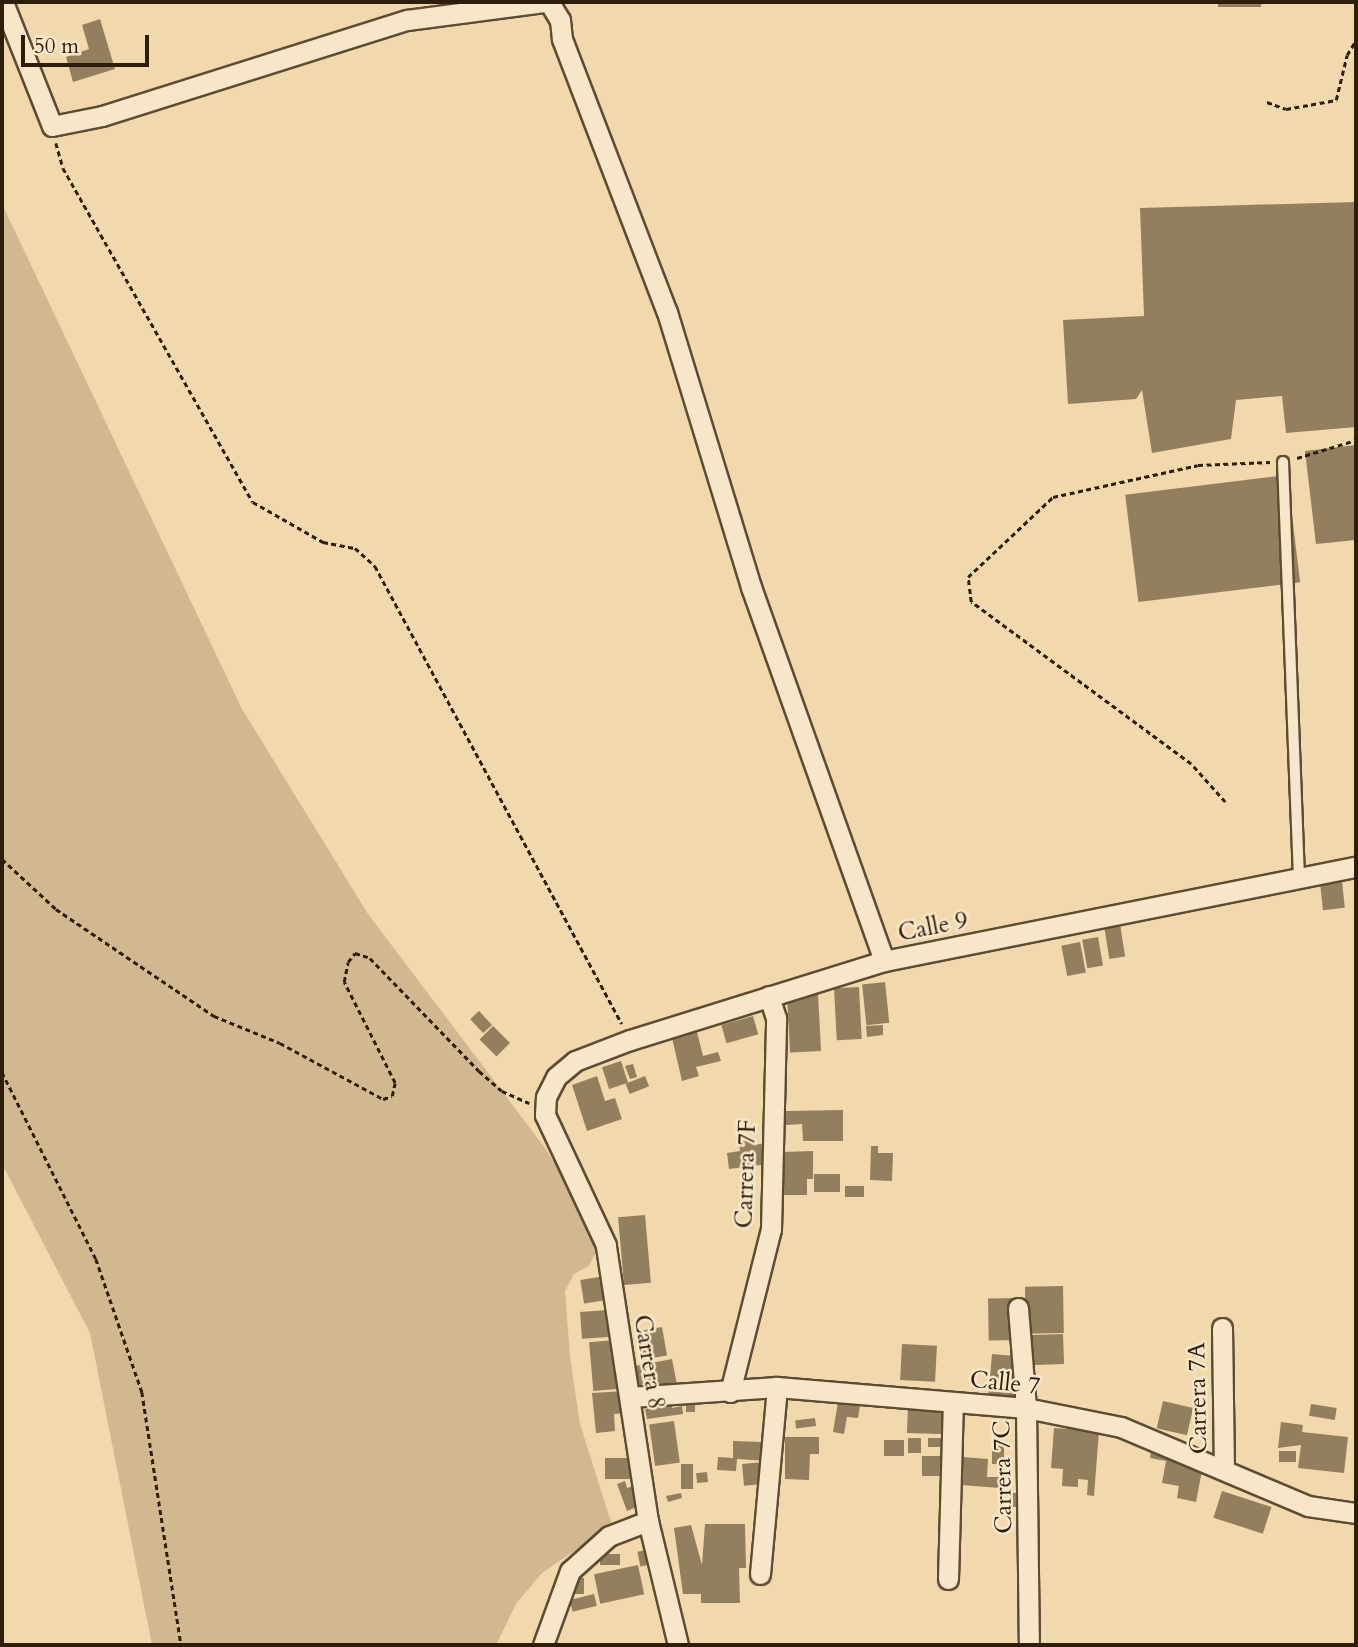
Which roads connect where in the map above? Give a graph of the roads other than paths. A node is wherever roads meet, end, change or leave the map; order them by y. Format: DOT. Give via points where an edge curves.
graph roads {
  1 [pos="3,2"];
  2 [pos="544,2"];
  3 [pos="549,2"];
  4 [pos="1283,462"];
  5 [pos="1356,867"];
  6 [pos="1299,882"];
  7 [pos="884,961"];
  8 [pos="769,996"];
  9 [pos="545,1106"];
  10 [pos="1018,1308"];
  11 [pos="1222,1328"];
  12 [pos="777,1387"];
  13 [pos="730,1392"];
  14 [pos="630,1397"];
  15 [pos="953,1402"];
  16 [pos="1026,1408"];
  17 [pos="1224,1467"];
  18 [pos="1356,1513"];
  19 [pos="648,1521"];
  20 [pos="760,1574"];
  21 [pos="948,1579"];
  22 [pos="543,1645"];
  23 [pos="678,1645"];
  24 [pos="1029,1645"];
  1 -- 2 [label="street" via="52,126 102,116 407,20"];
  3 -- 7 [label="street" via="560,20 562,39 667,312 751,587"];
  4 -- 6 [label="lane"];
  5 -- 6 [label="street, Calle 9"];
  6 -- 7 [label="street, Calle 9"];
  7 -- 8 [label="street, Calle 9"];
  8 -- 9 [label="street, Calle 9" via="575,1061 556,1077"];
  8 -- 13 [label="street, Carrera 7F" via="776,1018 771,1229"];
  9 -- 14 [label="street, Carrera 8" via="606,1245"];
  10 -- 16 [label="street, Carrera 7C"];
  11 -- 17 [label="street, Carrera 7A"];
  12 -- 13 [label="street, Calle 7"];
  12 -- 15 [label="street, Calle 7"];
  12 -- 20 [label="street"];
  13 -- 14 [label="street, Calle 7"];
  14 -- 19 [label="street, Carrera 8"];
  15 -- 16 [label="street, Calle 7"];
  15 -- 21 [label="street"];
  16 -- 17 [label="street, Calle 7" via="1121,1427"];
  16 -- 24 [label="street, Carrera 7C"];
  17 -- 18 [label="street, Calle 7" via="1308,1506"];
  19 -- 22 [label="street" via="610,1536 570,1571"];
  19 -- 23 [label="street, Carrera 8"];
}
